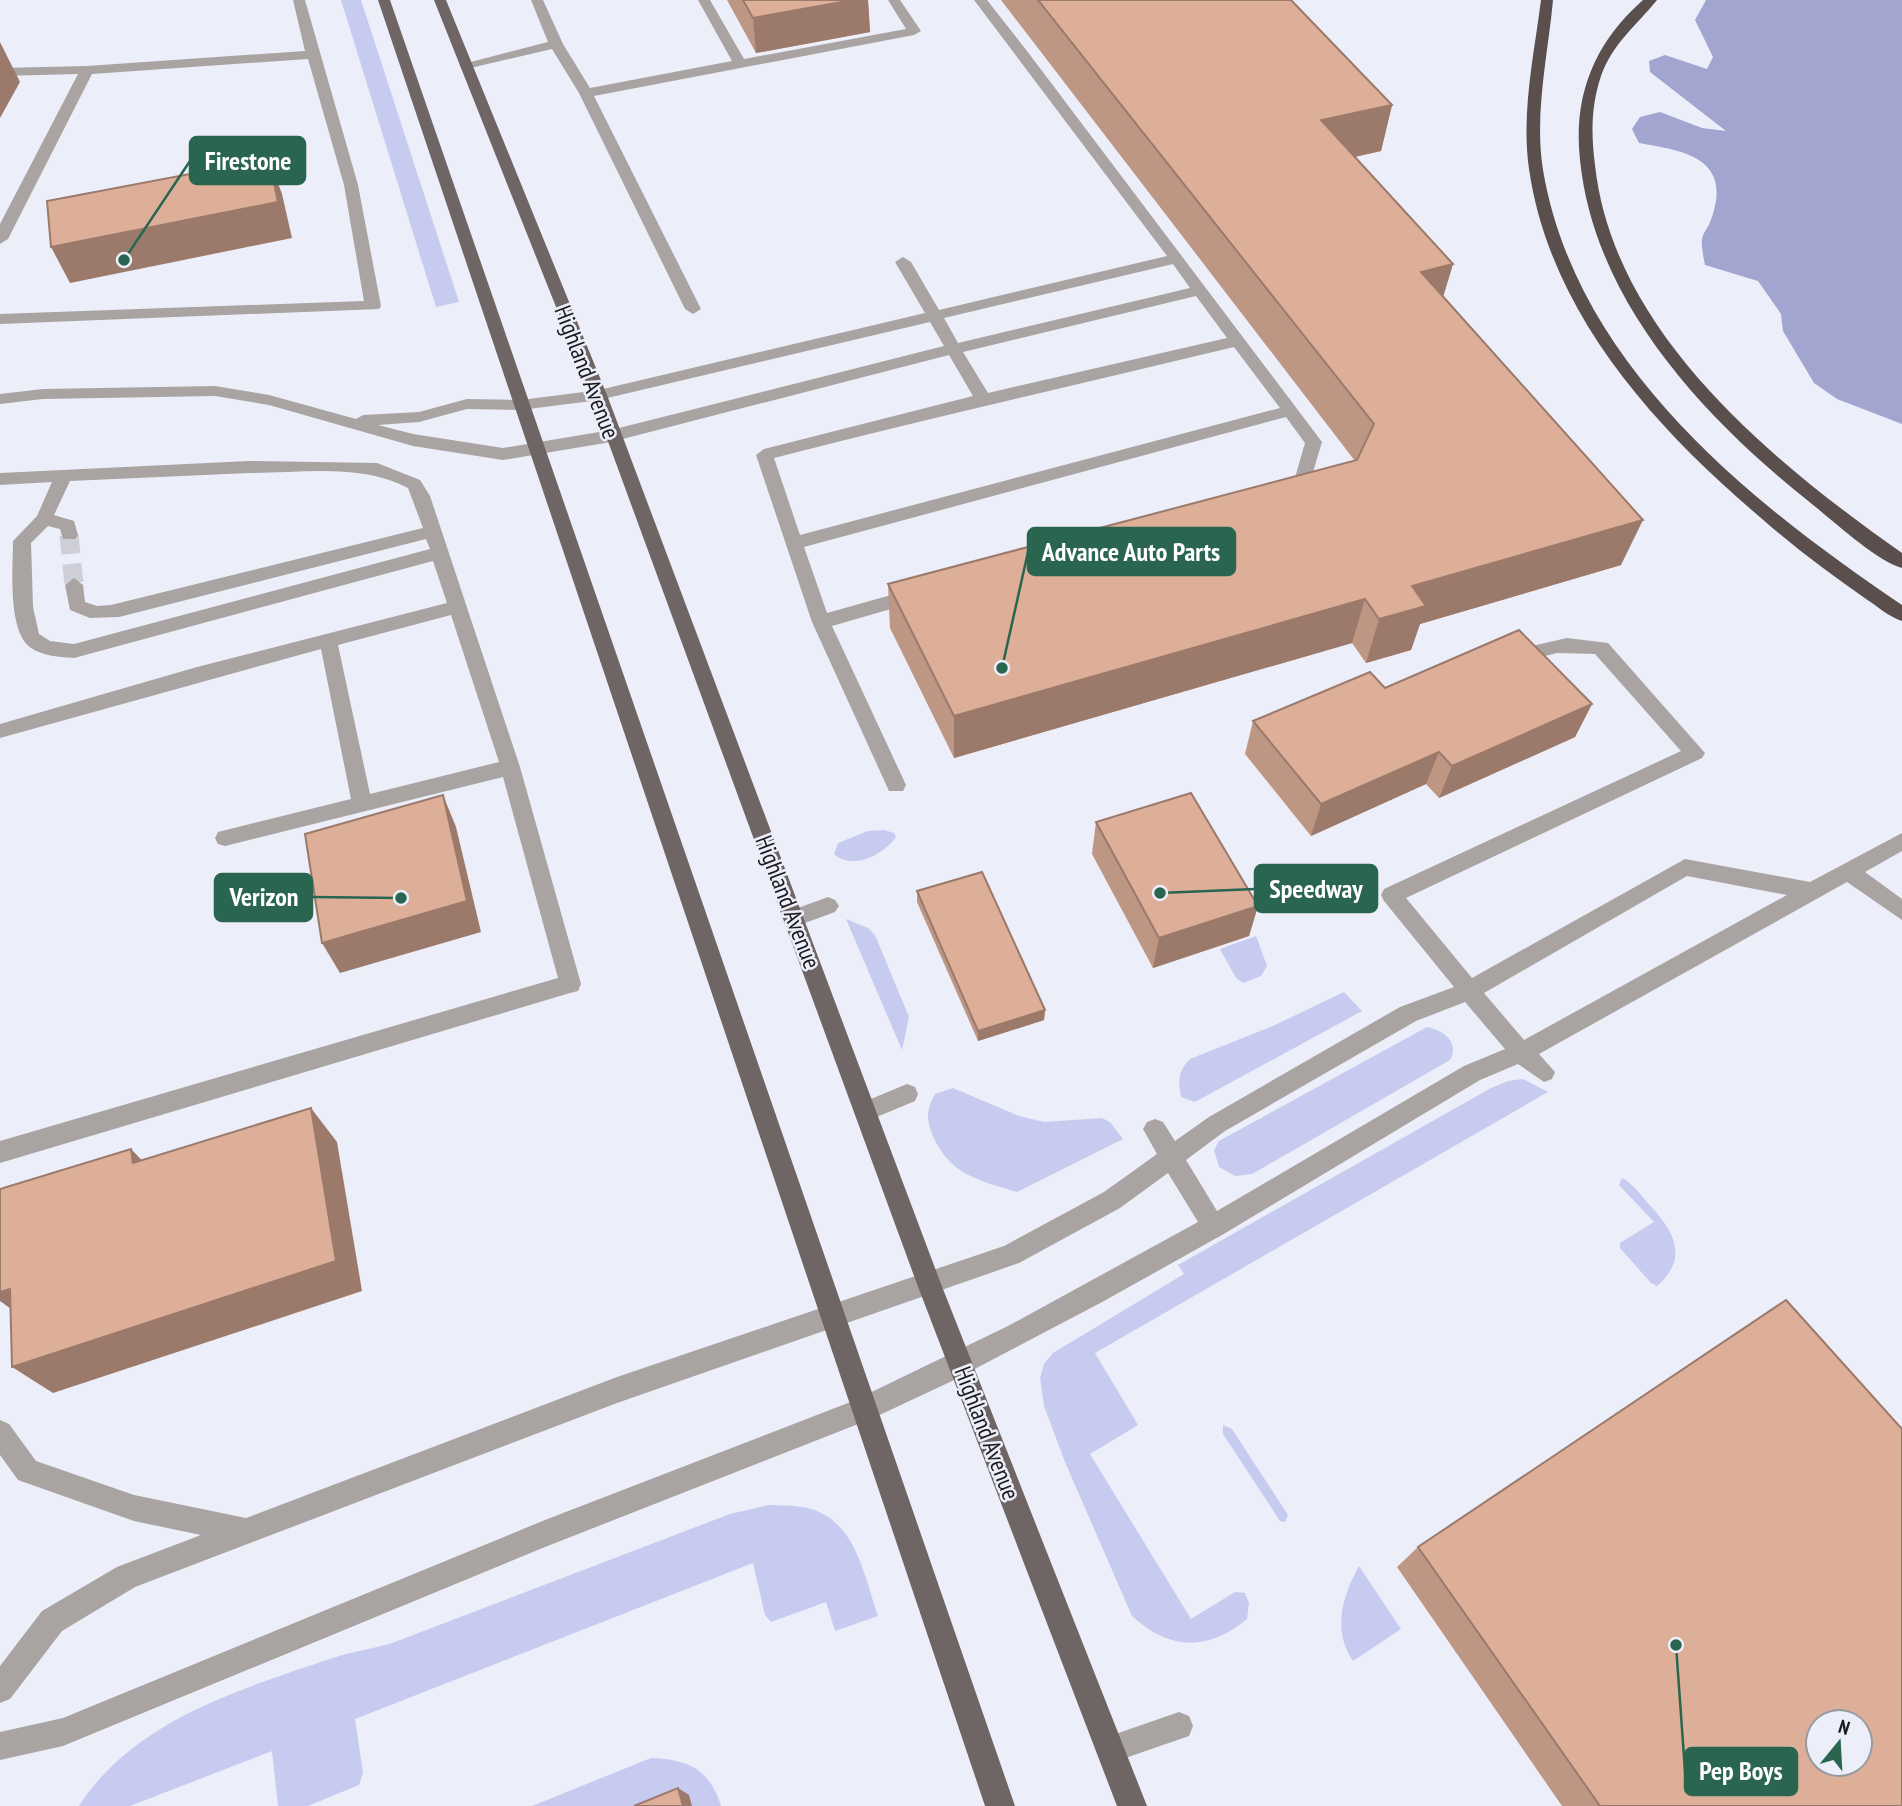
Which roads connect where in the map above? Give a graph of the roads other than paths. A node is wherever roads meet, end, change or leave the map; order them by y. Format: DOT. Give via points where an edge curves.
graph roads {
  1 [pos="299,0"];
  2 [pos="384,0"];
  3 [pos="440,0"];
  4 [pos="537,0"];
  5 [pos="704,0"];
  6 [pos="894,0"];
  7 [pos="980,0"];
  8 [pos="1548,0"];
  9 [pos="1651,0"];
  10 [pos="556,44"];
  11 [pos="313,55"];
  12 [pos="740,64"];
  13 [pos="466,65"];
  14 [pos="88,70"];
  15 [pos="0,72"];
  16 [pos="586,93"];
  17 [pos="0,239"];
  18 [pos="1175,259"];
  19 [pos="903,262"];
  20 [pos="1198,291"];
  21 [pos="693,309"];
  22 [pos="933,317"];
  23 [pos="0,319"];
  24 [pos="1237,341"];
  25 [pos="953,349"];
  26 [pos="599,395"];
  27 [pos="0,399"];
  28 [pos="983,399"];
  29 [pos="521,405"];
  30 [pos="1290,411"];
  31 [pos="347,421"];
  32 [pos="611,436"];
  33 [pos="537,449"];
  34 [pos="64,475"];
  35 [pos="0,479"];
  36 [pos="1276,492"];
  37 [pos="44,519"];
  38 [pos="433,531"];
  39 [pos="69,535"];
  40 [pos="794,543"];
  41 [pos="440,553"];
  42 [pos="1902,562"];
  43 [pos="74,585"];
  44 [pos="928,592"];
  45 [pos="458,607"];
  46 [pos="1902,614"];
  47 [pos="821,622"];
  48 [pos="328,640"];
  49 [pos="1498,662"];
  50 [pos="0,731"];
  51 [pos="510,767"];
  52 [pos="896,785"];
  53 [pos="362,805"];
  54 [pos="225,838"];
  55 [pos="1902,841"];
  56 [pos="1847,870"];
  57 [pos="1809,890"];
  58 [pos="828,906"];
  59 [pos="1902,911"];
  60 [pos="794,918"];
  61 [pos="1468,991"];
  62 [pos="1521,1053"];
  63 [pos="1544,1072"];
  64 [pos="907,1094"];
  65 [pos="867,1111"];
  66 [pos="1155,1129"];
  67 [pos="0,1152"];
  68 [pos="1173,1158"];
  69 [pos="1214,1227"];
  70 [pos="929,1284"];
  71 [pos="832,1316"];
  72 [pos="959,1364"];
  73 [pos="864,1409"];
  74 [pos="0,1433"];
  75 [pos="244,1531"];
  76 [pos="0,1689"];
  77 [pos="1179,1726"];
  78 [pos="0,1746"];
  79 [pos="1111,1749"];
  80 [pos="1000,1806"];
  81 [pos="1132,1806"];
  1 -- 11 [label="lane"];
  2 -- 29 [label="main road"];
  3 -- 13 [label="main road, Highland Avenue"];
  4 -- 10 [label="lane"];
  5 -- 12 [label="lane"];
  6 -- 12 [label="lane" via="914,31"];
  7 -- 18 [label="lane"];
  8 -- 46 [label="highway" via="1535,167 1546,219 1579,297 1640,387 1703,457 1782,527"];
  9 -- 42 [label="highway" via="1608,43 1592,80 1584,122 1590,194 1618,270 1665,347 1717,408 1828,509"];
  10 -- 13 [label="lane"];
  10 -- 16 [label="lane"];
  11 -- 14 [label="lane"];
  11 -- 23 [label="lane" via="351,185 373,306"];
  12 -- 16 [label="lane"];
  13 -- 26 [label="main road, Highland Avenue"];
  14 -- 15 [label="lane"];
  14 -- 17 [label="lane"];
  16 -- 21 [label="lane"];
  18 -- 20 [label="lane"];
  18 -- 22 [label="lane"];
  19 -- 22 [label="lane"];
  20 -- 24 [label="lane"];
  20 -- 25 [label="lane"];
  22 -- 25 [label="lane"];
  22 -- 26 [label="lane"];
  24 -- 28 [label="lane"];
  24 -- 30 [label="lane"];
  25 -- 28 [label="lane"];
  25 -- 32 [label="lane"];
  26 -- 29 [label="lane"];
  26 -- 32 [label="main road, Highland Avenue"];
  27 -- 31 [label="lane" via="215,391"];
  28 -- 40 [label="lane" via="764,456"];
  29 -- 31 [label="lane" via="467,404 419,417"];
  29 -- 33 [label="main road"];
  30 -- 36 [label="lane" via="1314,442 1302,485"];
  30 -- 40 [label="lane"];
  31 -- 33 [label="lane" via="413,440 503,454"];
  32 -- 33 [label="lane"];
  32 -- 60 [label="main road, Highland Avenue"];
  33 -- 71 [label="main road"];
  34 -- 35 [label="lane"];
  34 -- 37 [label="lane"];
  34 -- 38 [label="lane" via="249,467 377,469 414,484"];
  37 -- 39 [label="lane" via="68,525"];
  37 -- 41 [label="lane" via="22,541 25,623 32,639 50,649 74,651"];
  38 -- 41 [label="lane"];
  38 -- 43 [label="lane" via="96,614 76,605"];
  40 -- 47 [label="lane"];
  41 -- 45 [label="lane"];
  44 -- 47 [label="lane"];
  45 -- 48 [label="lane"];
  45 -- 51 [label="lane"];
  47 -- 52 [label="lane"];
  48 -- 50 [label="lane"];
  48 -- 53 [label="lane"];
  49 -- 61 [label="lane" via="1546,646 1578,643 1601,648 1695,753 1391,895"];
  51 -- 53 [label="lane"];
  51 -- 67 [label="lane" via="569,984"];
  53 -- 54 [label="lane"];
  55 -- 56 [label="lane"];
  56 -- 57 [label="lane"];
  56 -- 59 [label="lane"];
  57 -- 61 [label="lane" via="1685,867"];
  57 -- 62 [label="lane"];
  58 -- 60 [label="lane"];
  60 -- 65 [label="main road, Highland Avenue"];
  61 -- 62 [label="lane"];
  61 -- 68 [label="lane" via="1408,1014 1217,1124"];
  62 -- 63 [label="lane"];
  62 -- 69 [label="lane" via="1472,1073"];
  64 -- 65 [label="lane"];
  65 -- 70 [label="main road, Highland Avenue"];
  66 -- 68 [label="lane"];
  68 -- 69 [label="lane"];
  68 -- 70 [label="lane" via="1112,1200 1010,1255"];
  69 -- 72 [label="lane"];
  70 -- 71 [label="lane"];
  70 -- 72 [label="main road, Highland Avenue"];
  71 -- 73 [label="main road"];
  71 -- 75 [label="lane" via="617,1390"];
  72 -- 73 [label="lane"];
  72 -- 79 [label="main road, Highland Avenue"];
  73 -- 78 [label="lane" via="789,1442 617,1504 63,1731"];
  73 -- 80 [label="main road"];
  74 -- 75 [label="lane" via="27,1471 134,1508"];
  75 -- 76 [label="lane" via="127,1577 52,1621"];
  77 -- 79 [label="lane"];
  79 -- 81 [label="main road, Highland Avenue"];
}
